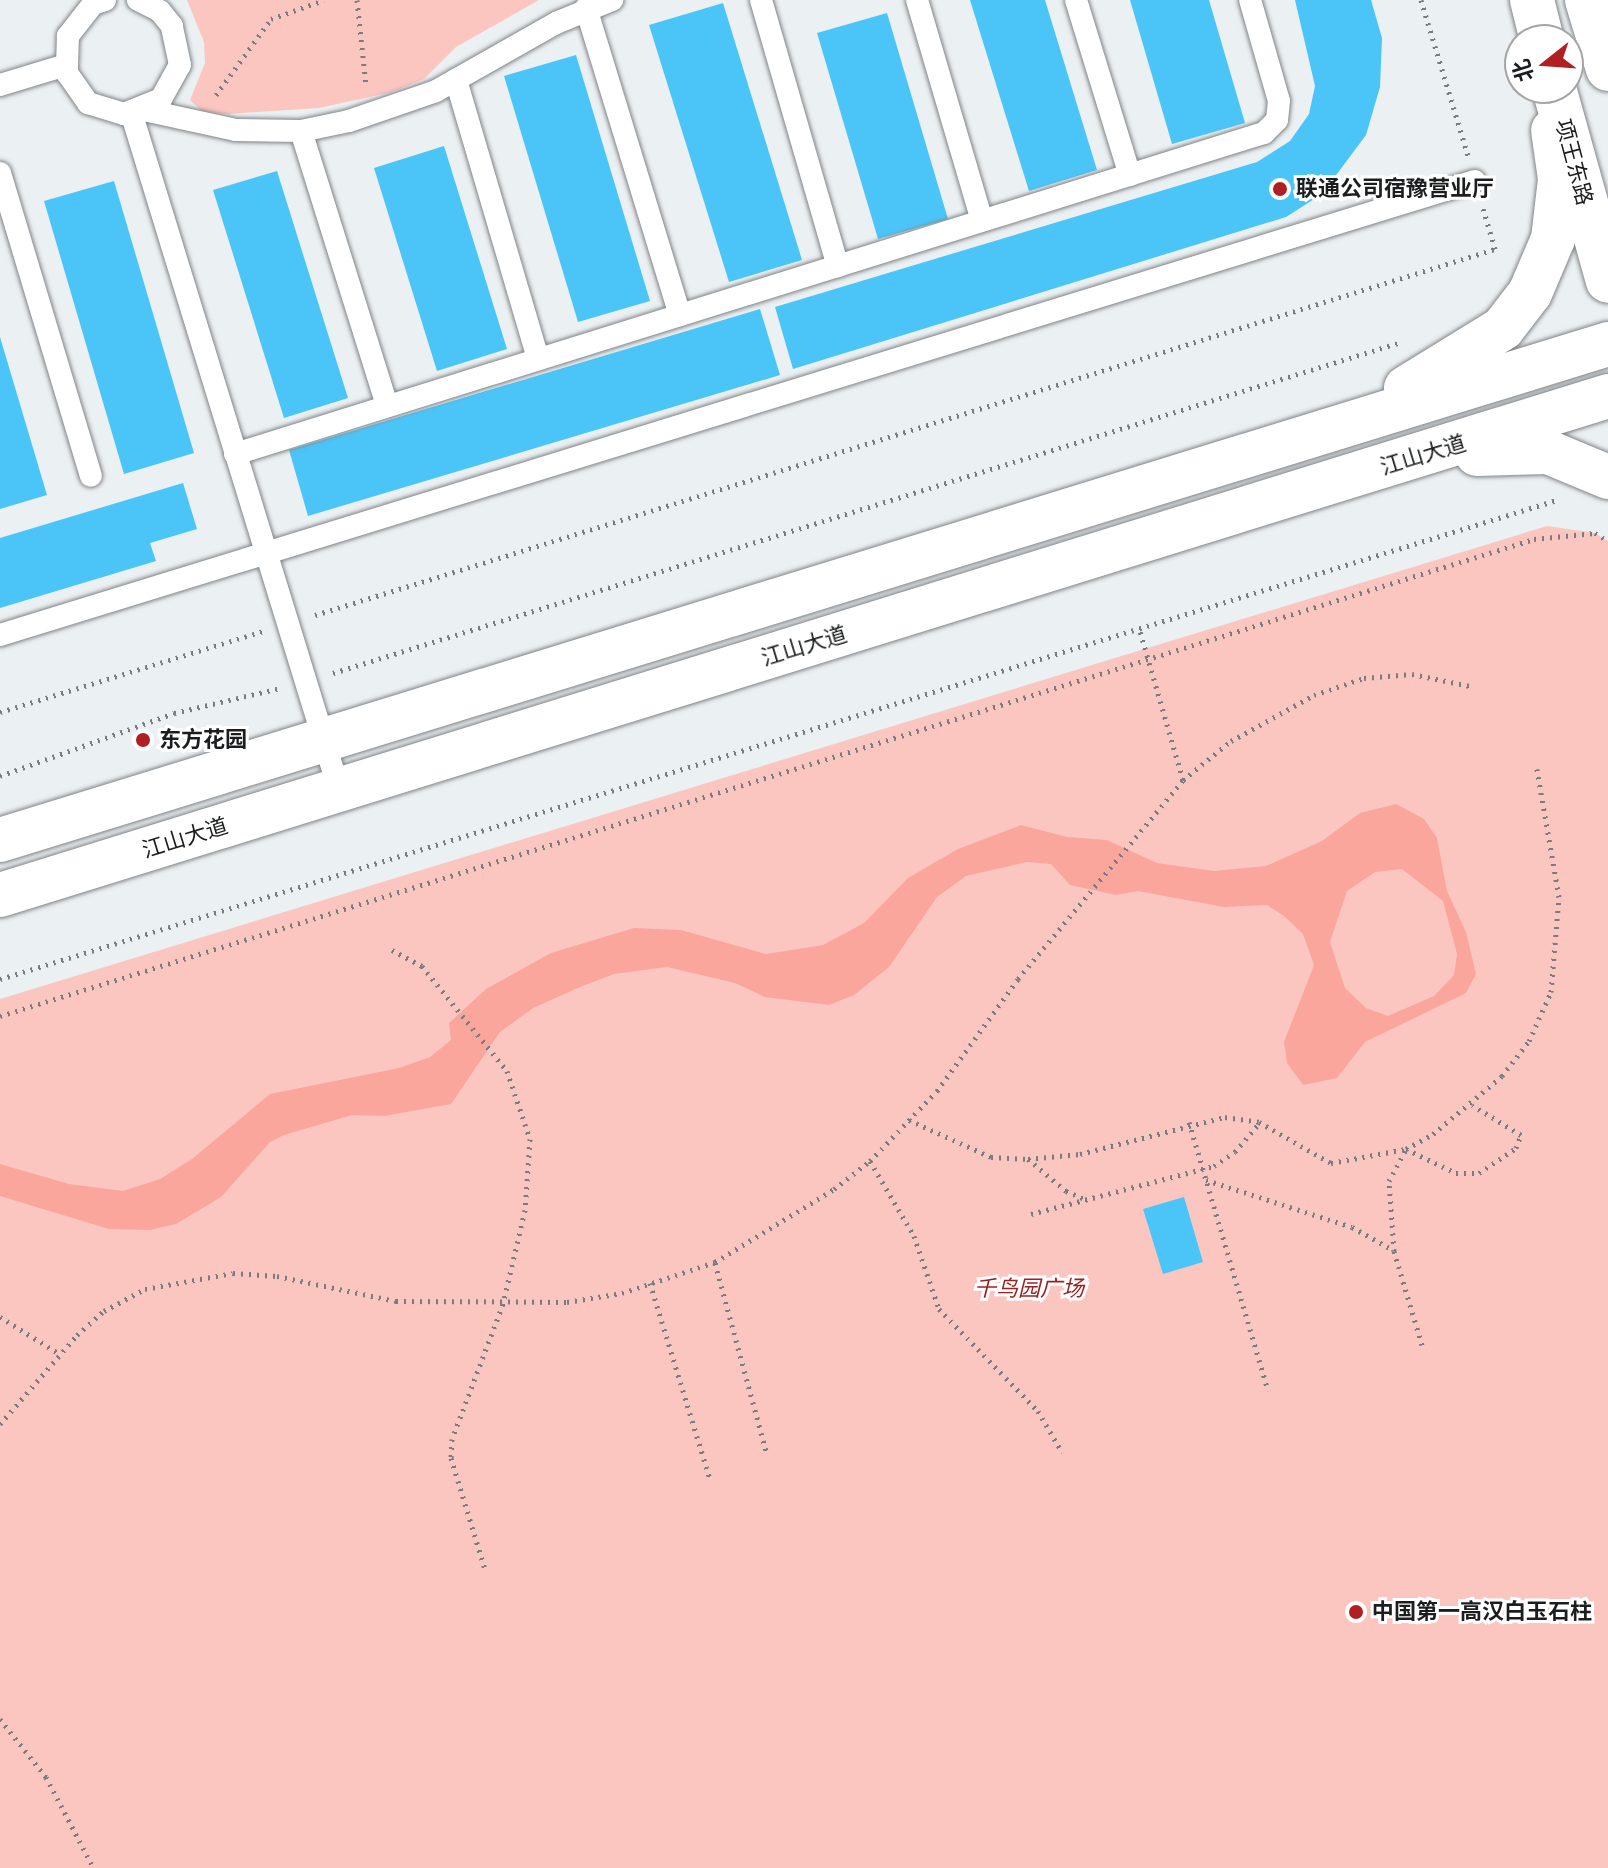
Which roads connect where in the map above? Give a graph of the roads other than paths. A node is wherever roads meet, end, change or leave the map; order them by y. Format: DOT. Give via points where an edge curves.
graph roads {
  1 [pos="138,0"];
  2 [pos="612,0"];
  3 [pos="761,0"];
  4 [pos="917,0"];
  5 [pos="1076,0"];
  6 [pos="1250,0"];
  7 [pos="1587,0"];
  8 [pos="96,1"];
  9 [pos="164,6"];
  10 [pos="586,8"];
  11 [pos="1608,49"];
  12 [pos="66,65"];
  13 [pos="1608,69"];
  14 [pos="456,80"];
  15 [pos="0,85"];
  16 [pos="1548,104"];
  17 [pos="1558,104"];
  18 [pos="138,111"];
  19 [pos="301,131"];
  20 [pos="0,173"];
  21 [pos="1130,175"];
  22 [pos="1475,181"];
  23 [pos="982,221"];
  24 [pos="838,266"];
  25 [pos="1608,281"];
  26 [pos="680,315"];
  27 [pos="1608,344"];
  28 [pos="538,359"];
  29 [pos="1608,396"];
  30 [pos="387,406"];
  31 [pos="1309,438"];
  32 [pos="235,454"];
  33 [pos="91,476"];
  34 [pos="1608,477"];
  35 [pos="1326,485"];
  36 [pos="266,553"];
  37 [pos="0,635"];
  38 [pos="324,741"];
  39 [pos="339,790"];
  40 [pos="0,840"];
  41 [pos="0,895"];
  1 -- 9 [label="lane"];
  2 -- 10 [label="lane"];
  3 -- 24 [label="lane"];
  4 -- 23 [label="lane"];
  5 -- 21 [label="lane"];
  6 -- 21 [label="lane" via="1279,101 1277,120 1264,133"];
  7 -- 11 [label="main road"];
  7 -- 13 [label="main road"];
  8 -- 12 [label="lane" via="68,36"];
  9 -- 18 [label="lane" via="180,65 173,84"];
  10 -- 14 [label="lane"];
  10 -- 26 [label="lane"];
  12 -- 15 [label="lane"];
  12 -- 18 [label="lane" via="75,90 88,103 105,111"];
  14 -- 19 [label="lane" via="372,115"];
  14 -- 28 [label="lane"];
  16 -- 31 [label="main road" via="1560,179 1553,239 1530,293 1503,328 1438,372"];
  17 -- 25 [label="main road, 项王东路"];
  18 -- 19 [label="lane" via="236,130"];
  18 -- 32 [label="lane"];
  19 -- 30 [label="lane"];
  20 -- 33 [label="lane"];
  21 -- 23 [label="lane"];
  22 -- 36 [label="lane"];
  23 -- 24 [label="lane"];
  24 -- 26 [label="lane"];
  26 -- 28 [label="lane"];
  27 -- 31 [label="main road"];
  28 -- 30 [label="lane"];
  29 -- 35 [label="main road, 江山大道"];
  30 -- 32 [label="lane"];
  31 -- 38 [label="main road"];
  32 -- 36 [label="lane"];
  34 -- 35 [label="main road" via="1548,452 1505,451"];
  35 -- 39 [label="main road, 江山大道"];
  36 -- 37 [label="lane"];
  36 -- 38 [label="lane"];
  38 -- 39 [label="lane"];
  38 -- 40 [label="main road"];
  39 -- 41 [label="main road, 江山大道"];
}
